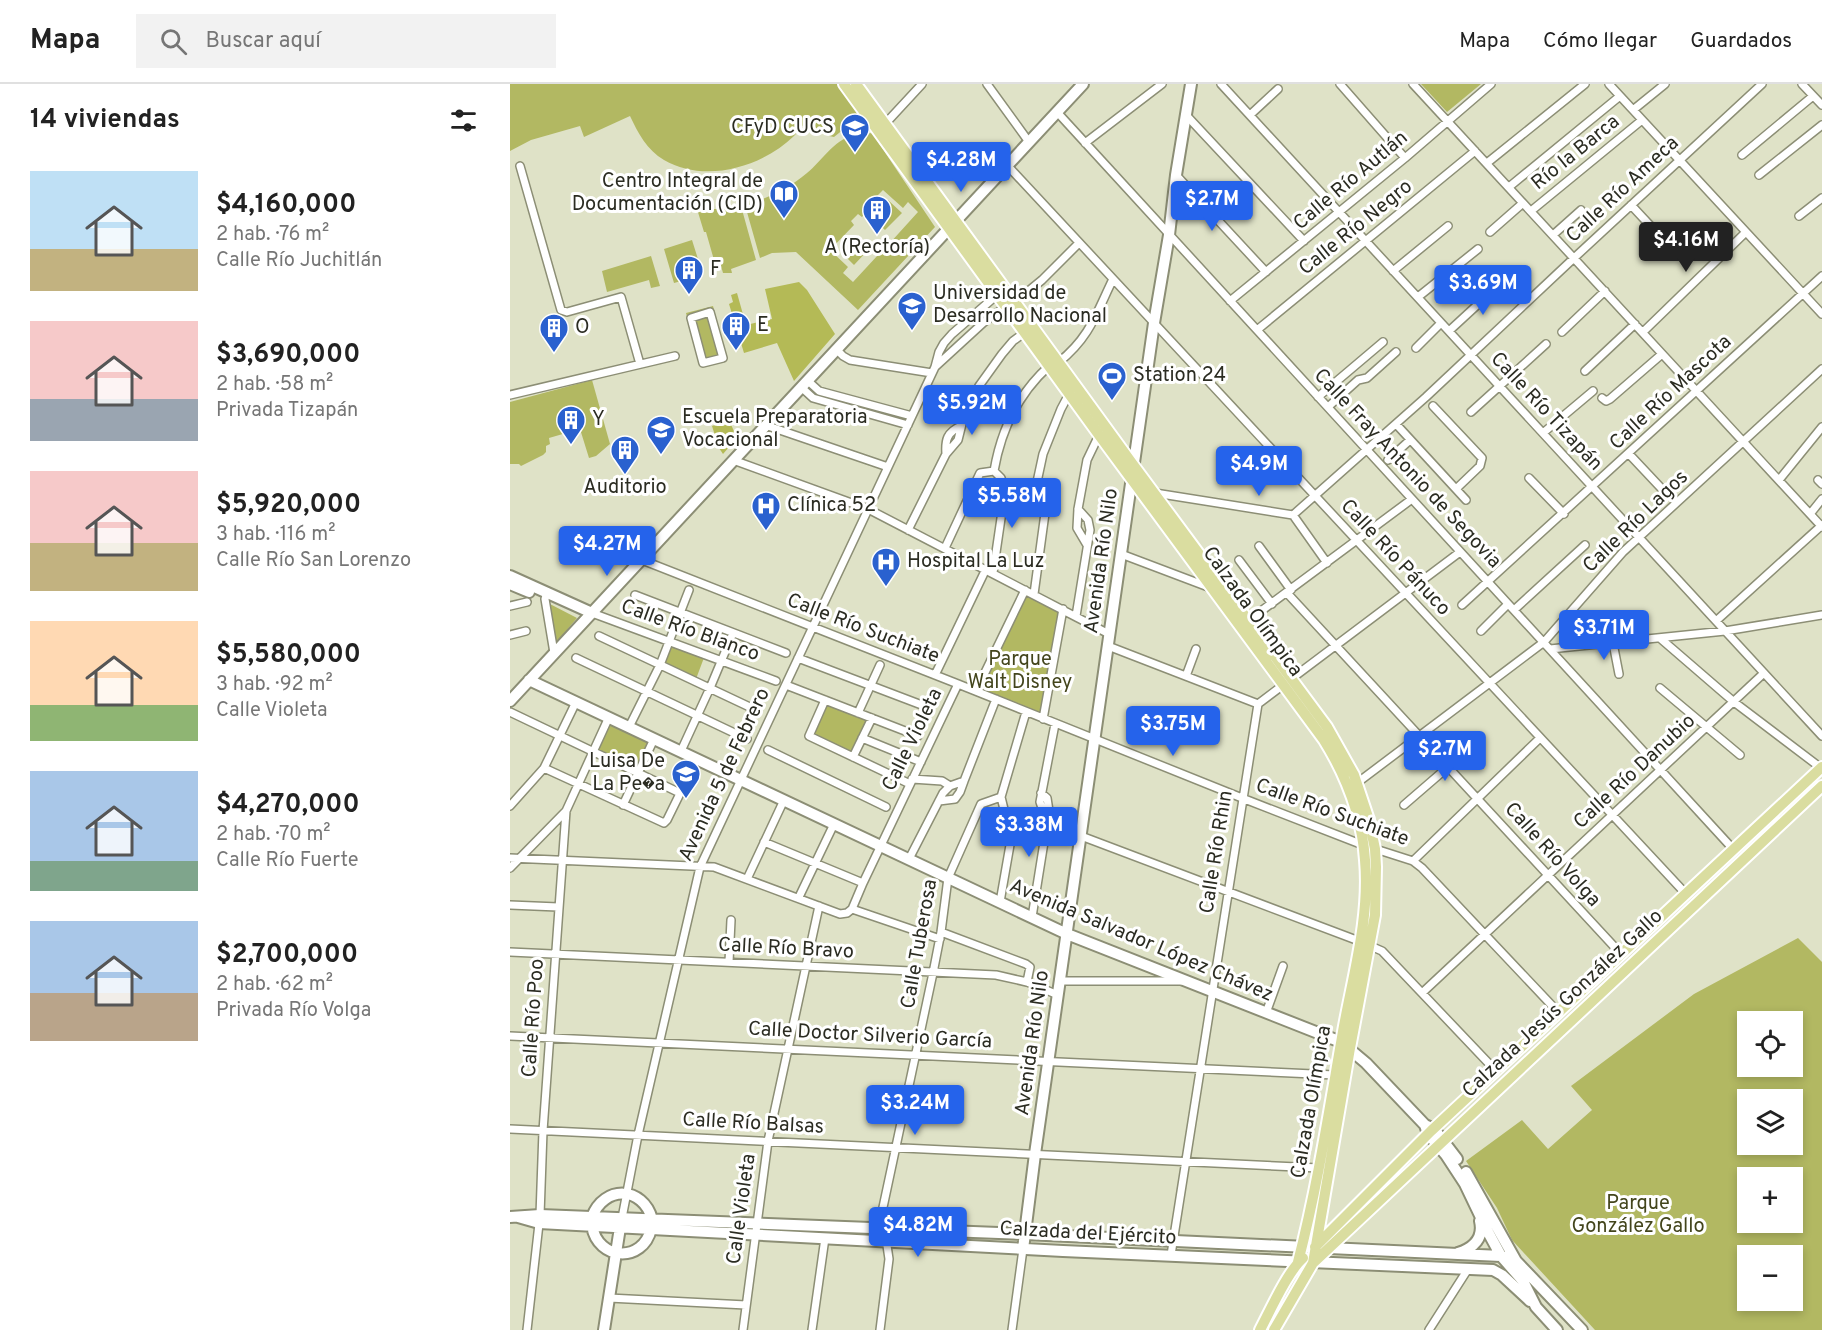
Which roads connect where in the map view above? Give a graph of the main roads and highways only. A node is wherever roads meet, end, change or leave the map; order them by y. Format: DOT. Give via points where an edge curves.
graph roads {
  1 [pos="844,84"];
  2 [pos="856,84"];
  3 [pos="1083,84"];
  4 [pos="1191,84"];
  5 [pos="952,224"];
  6 [pos="1010,304"];
  7 [pos="1054,364"];
  8 [pos="1134,466"];
  9 [pos="1132,480"];
  10 [pos="516,585"];
  11 [pos="590,615"];
  12 [pos="530,680"];
  13 [pos="1288,682"];
  14 [pos="510,701"];
  15 [pos="1821,767"];
  16 [pos="1822,786"];
  17 [pos="1771,834"];
  18 [pos="1734,848"];
  19 [pos="1067,934"];
  20 [pos="1365,943"];
  21 [pos="1346,1045"];
  22 [pos="1429,1129"];
  23 [pos="1441,1143"];
  24 [pos="1477,1209"];
  25 [pos="514,1217"];
  26 [pos="592,1221"];
  27 [pos="621,1222"];
  28 [pos="651,1224"];
  29 [pos="1025,1234"];
  30 [pos="1302,1247"];
  31 [pos="1315,1248"];
  32 [pos="1023,1249"];
  33 [pos="1328,1249"];
  34 [pos="616,1253"];
  35 [pos="1439,1254"];
  36 [pos="1501,1256"];
  37 [pos="1516,1261"];
  38 [pos="1283,1262"];
  39 [pos="1298,1262"];
  40 [pos="1313,1263"];
  41 [pos="1292,1273"];
  42 [pos="1295,1294"];
  43 [pos="1536,1306"];
  44 [pos="604,1330"];
  45 [pos="1260,1330"];
  46 [pos="1274,1330"];
  47 [pos="1557,1330"];
  48 [pos="1582,1330"];
  1 -- 5 [label="main road, Calzada Olímpica"];
  2 -- 5 [label="main road, Calzada Olímpica"];
  3 -- 5 [label="main road"];
  4 -- 8 [label="main road, Avenida Río Nilo"];
  5 -- 6 [label="main road, Calzada Olímpica"];
  5 -- 11 [label="main road"];
  6 -- 7 [label="main road, Calzada Olímpica"];
  6 -- 7 [label="main road, Calzada Olímpica" via="1024,333"];
  7 -- 8 [label="main road, Calzada Olímpica"];
  7 -- 9 [label="main road, Calzada Olímpica" via="1070,394"];
  8 -- 9 [label="main road, Avenida Río Nilo"];
  8 -- 13 [label="main road, Calzada Olímpica" via="1249,620"];
  9 -- 13 [label="main road, Calzada Olímpica" via="1212,589"];
  9 -- 19 [label="main road, Avenida Río Nilo"];
  10 -- 11 [label="main road"];
  11 -- 12 [label="main road"];
  12 -- 14 [label="main road"];
  12 -- 19 [label="main road, Avenida Salvador López Chávez"];
  13 -- 20 [label="main road, Calzada Olímpica" via="1339,765 1355,807 1366,873"];
  13 -- 20 [label="main road, Calzada Olímpica" via="1327,727 1343,753 1369,820 1375,849 1376,893 1375,915"];
  15 -- 18 [label="main road, Calzada Jesús González Gallo"];
  16 -- 17 [label="main road, Calzada Jesús González Gallo"];
  17 -- 18 [label="main road"];
  17 -- 23 [label="main road, Calzada Jesús González Gallo"];
  18 -- 22 [label="main road, Calzada Jesús González Gallo"];
  19 -- 21 [label="main road, Avenida Salvador López Chávez"];
  19 -- 29 [label="main road, Avenida Río Nilo"];
  20 -- 21 [label="main road, Calzada Olímpica"];
  21 -- 22 [label="main road, Avenida Salvador López Chávez"];
  21 -- 30 [label="main road, Calzada Olímpica" via="1335,1075"];
  21 -- 31 [label="main road, Calzada Olímpica"];
  22 -- 23 [label="main road, Avenida Salvador López Chávez"];
  22 -- 31 [label="main road, Calzada Jesús González Gallo"];
  23 -- 24 [label="main road, Avenida Salvador López Chávez"];
  23 -- 33 [label="main road, Calzada Jesús González Gallo"];
  23 -- 37 [label="main road, Avenida Salvador López Chávez" via="1470,1178"];
  24 -- 35 [label="main road" via="1482,1230 1473,1246"];
  24 -- 36 [label="main road, Avenida Salvador López Chávez"];
  25 -- 26 [label="main road, Calzada del Ejército"];
  26 -- 27 [label="main road, Calzada del Ejército"];
  26 -- 28 [label="main road" via="602,1201 627,1194 644,1204"];
  26 -- 34 [label="main road" via="600,1244"];
  27 -- 28 [label="main road, Calzada del Ejército"];
  27 -- 34 [label="main road, Avenida 5 de Febrero"];
  28 -- 29 [label="main road, Calzada del Ejército" via="757,1223"];
  28 -- 32 [label="main road, Calzada del Ejército" via="756,1235"];
  28 -- 34 [label="main road" via="640,1248"];
  29 -- 30 [label="main road, Calzada del Ejército"];
  29 -- 32 [label="main road, Avenida Río Nilo"];
  30 -- 31 [label="main road, Calzada del Ejército"];
  30 -- 39 [label="main road, Calzada Olímpica"];
  31 -- 33 [label="main road, Calzada del Ejército"];
  31 -- 39 [label="main road, Calzada Jesús González Gallo"];
  31 -- 40 [label="main road, Calzada Olímpica"];
  32 -- 38 [label="main road, Calzada del Ejército"];
  33 -- 35 [label="main road, Calzada del Ejército"];
  33 -- 40 [label="main road, Calzada Jesús González Gallo"];
  34 -- 44 [label="main road, Avenida 5 de Febrero"];
  35 -- 36 [label="main road, Calzada del Ejército"];
  36 -- 37 [label="main road, Calzada del Ejército"];
  36 -- 43 [label="main road, Avenida Salvador López Chávez"];
  37 -- 48 [label="main road, Avenida Salvador López Chávez"];
  38 -- 39 [label="main road, Calzada del Ejército"];
  38 -- 41 [label="main road"];
  39 -- 40 [label="main road, Calzada del Ejército"];
  39 -- 41 [label="main road"];
  40 -- 42 [label="main road"];
  40 -- 43 [label="main road, Calzada del Ejército" via="1497,1272"];
  41 -- 42 [label="main road"];
  41 -- 45 [label="main road"];
  42 -- 46 [label="main road"];
  43 -- 47 [label="main road, Avenida Salvador López Chávez"];
}
